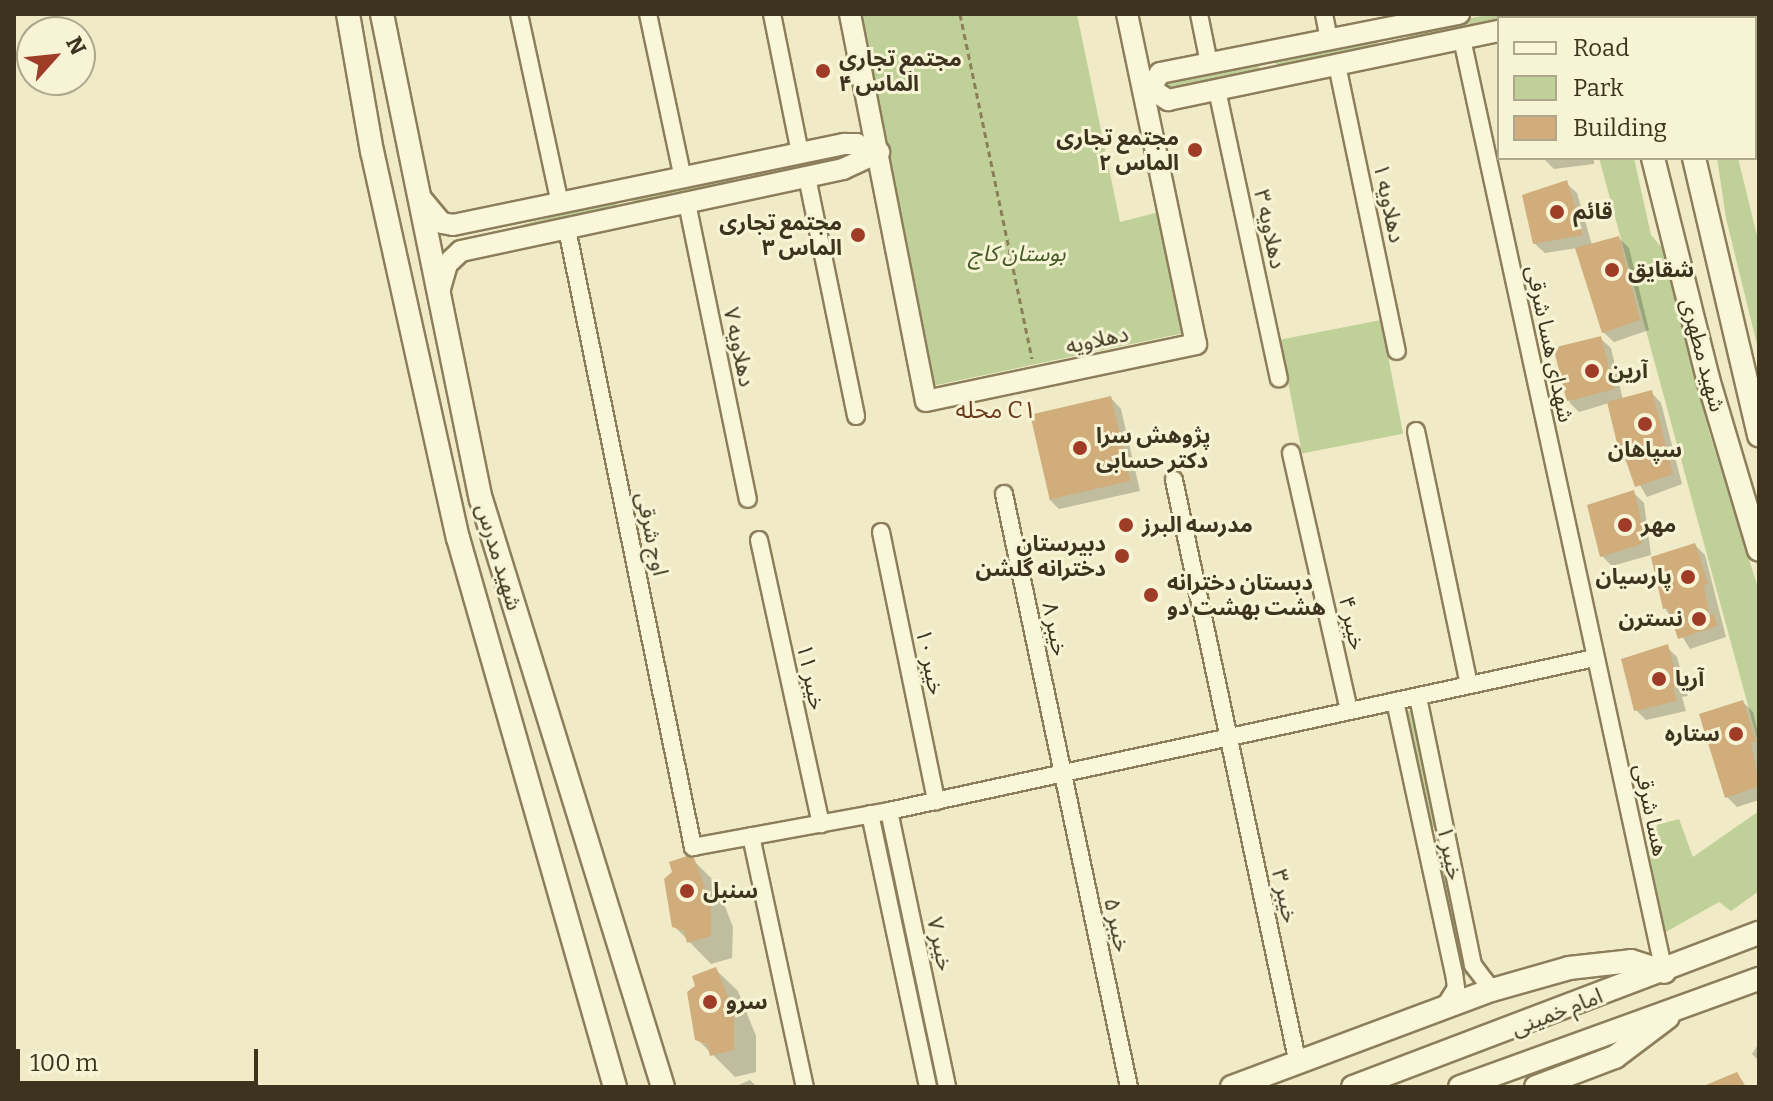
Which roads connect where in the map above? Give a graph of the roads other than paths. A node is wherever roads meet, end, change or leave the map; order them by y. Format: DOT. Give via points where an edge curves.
graph roads {
  1 [pos="348,14"];
  2 [pos="382,14"];
  3 [pos="519,14"];
  4 [pos="648,14"];
  5 [pos="772,14"];
  6 [pos="850,14"];
  7 [pos="1127,14"];
  8 [pos="1199,14"];
  9 [pos="1324,14"];
  10 [pos="1457,14"];
  11 [pos="1391,29"];
  12 [pos="1497,31"];
  13 [pos="1462,39"];
  14 [pos="1329,40"];
  15 [pos="1268,52"];
  16 [pos="1395,53"];
  17 [pos="1209,63"];
  18 [pos="1337,65"];
  19 [pos="1272,78"];
  20 [pos="1146,89"];
  21 [pos="1217,90"];
  22 [pos="800,153"];
  23 [pos="872,153"];
  24 [pos="1653,160"];
  25 [pos="1694,160"];
  26 [pos="1705,160"];
  27 [pos="746,165"];
  28 [pos="807,177"];
  29 [pos="683,178"];
  30 [pos="624,190"];
  31 [pos="749,190"];
  32 [pos="419,196"];
  33 [pos="560,203"];
  34 [pos="687,203"];
  35 [pos="515,213"];
  36 [pos="1705,213"];
  37 [pos="627,216"];
  38 [pos="567,229"];
  39 [pos="515,237"];
  40 [pos="439,292"];
  41 [pos="1397,351"];
  42 [pos="1279,378"];
  43 [pos="856,416"];
  44 [pos="1416,431"];
  45 [pos="1759,436"];
  46 [pos="1291,453"];
  47 [pos="1174,480"];
  48 [pos="1004,494"];
  49 [pos="748,499"];
  50 [pos="881,532"];
  51 [pos="759,540"];
  52 [pos="1759,550"];
  53 [pos="1594,658"];
  54 [pos="1469,684"];
  55 [pos="1418,697"];
  56 [pos="1395,701"];
  57 [pos="1349,710"];
  58 [pos="1230,738"];
  59 [pos="1063,773"];
  60 [pos="936,801"];
  61 [pos="889,811"];
  62 [pos="870,814"];
  63 [pos="821,824"];
  64 [pos="751,836"];
  65 [pos="1446,836"];
  66 [pos="1425,841"];
  67 [pos="1759,933"];
  68 [pos="1664,972"];
  69 [pos="1759,979"];
  70 [pos="1455,982"];
  71 [pos="1486,984"];
  72 [pos="929,1002"];
  73 [pos="1689,1002"];
  74 [pos="911,1006"];
  75 [pos="1442,1010"];
  76 [pos="1298,1064"];
  77 [pos="615,1087"];
  78 [pos="663,1087"];
  79 [pos="805,1087"];
  80 [pos="928,1087"];
  81 [pos="947,1087"];
  82 [pos="1129,1087"];
  83 [pos="1232,1087"];
  84 [pos="1353,1087"];
  85 [pos="1460,1087"];
  86 [pos="1536,1087"];
  1 -- 77 [label="main road, شهید مدرس" via="372,151 458,538"];
  2 -- 32 [label="main road, شهید مدرس"];
  3 -- 33 [label="street"];
  4 -- 29 [label="street"];
  5 -- 22 [label="street"];
  6 -- 23 [label="street, دهلاویه"];
  7 -- 20 [label="street, دهلاویه"];
  8 -- 17 [label="street"];
  9 -- 14 [label="street"];
  10 -- 11 [label="street"];
  11 -- 14 [label="street"];
  11 -- 16 [label="street"];
  12 -- 13 [label="street"];
  13 -- 16 [label="street"];
  13 -- 53 [label="street, شهدای هسا شرقی"];
  14 -- 15 [label="street"];
  15 -- 17 [label="street"];
  15 -- 19 [label="street"];
  16 -- 18 [label="street"];
  17 -- 20 [label="street" via="1160,73"];
  18 -- 19 [label="street"];
  18 -- 41 [label="street, دهلاویه ۱"];
  19 -- 21 [label="street"];
  20 -- 21 [label="street" via="1168,100"];
  20 -- 23 [label="street, دهلاویه" via="1196,344 926,401"];
  21 -- 42 [label="street, دهلاویه ۳"];
  22 -- 23 [label="street" via="857,144"];
  22 -- 27 [label="street"];
  23 -- 28 [label="street" via="860,164"];
  24 -- 52 [label="main road, شهید مطهری" via="1708,379"];
  25 -- 36 [label="main road, شهید مطهری"];
  26 -- 36 [label="street"];
  27 -- 29 [label="street"];
  27 -- 31 [label="street"];
  28 -- 31 [label="street"];
  28 -- 43 [label="street"];
  29 -- 30 [label="street"];
  30 -- 33 [label="street"];
  30 -- 37 [label="street"];
  31 -- 34 [label="street"];
  32 -- 35 [label="street" via="442,223 453,225"];
  32 -- 40 [label="main road, شهید مدرس"];
  33 -- 35 [label="street"];
  34 -- 37 [label="street"];
  34 -- 49 [label="street, دهلاویه ۷"];
  35 -- 39 [label="street"];
  36 -- 45 [label="main road, شهید مطهری"];
  37 -- 38 [label="street"];
  38 -- 39 [label="street"];
  38 -- 64 [label="street, اوج شرقی" via="693,847"];
  39 -- 40 [label="street" via="453,255"];
  40 -- 78 [label="main road, شهید مدرس" via="481,499"];
  44 -- 54 [label="street"];
  46 -- 57 [label="street, خیبر ۴"];
  47 -- 58 [label="street, خیبر ۳"];
  48 -- 59 [label="street, خیبر ۸"];
  50 -- 60 [label="street, خیبر ۱۰"];
  51 -- 63 [label="street, خیبر ۱۱"];
  53 -- 54 [label="street"];
  53 -- 68 [label="street, هسا شرقی"];
  54 -- 55 [label="street"];
  55 -- 56 [label="street"];
  55 -- 65 [label="street, خیبر ۱"];
  56 -- 57 [label="street"];
  56 -- 66 [label="street, خیبر ۱"];
  57 -- 58 [label="street"];
  58 -- 59 [label="street"];
  58 -- 76 [label="street, خیبر ۳"];
  59 -- 60 [label="street"];
  59 -- 82 [label="street, خیبر ۵"];
  60 -- 61 [label="street"];
  61 -- 62 [label="street"];
  61 -- 72 [label="street, خیبر ۷"];
  62 -- 63 [label="street"];
  62 -- 74 [label="street, خیبر ۷"];
  63 -- 64 [label="street"];
  64 -- 79 [label="street"];
  65 -- 66 [label="street"];
  65 -- 71 [label="street, خیبر ۱"];
  66 -- 70 [label="street, خیبر ۱"];
  67 -- 68 [label="main road, امام خمینی"];
  68 -- 71 [label="main road" via="1631,961"];
  68 -- 84 [label="main road, امام خمینی"];
  69 -- 73 [label="main road, امام خمینی"];
  70 -- 71 [label="street"];
  70 -- 75 [label="street"];
  71 -- 75 [label="main road"];
  72 -- 74 [label="street"];
  72 -- 81 [label="street, خیبر ۷"];
  73 -- 85 [label="main road, امام خمینی"];
  73 -- 86 [label="main road" via="1615,1057"];
  74 -- 80 [label="street, خیبر ۷"];
  75 -- 76 [label="main road"];
  76 -- 83 [label="main road"];
}
